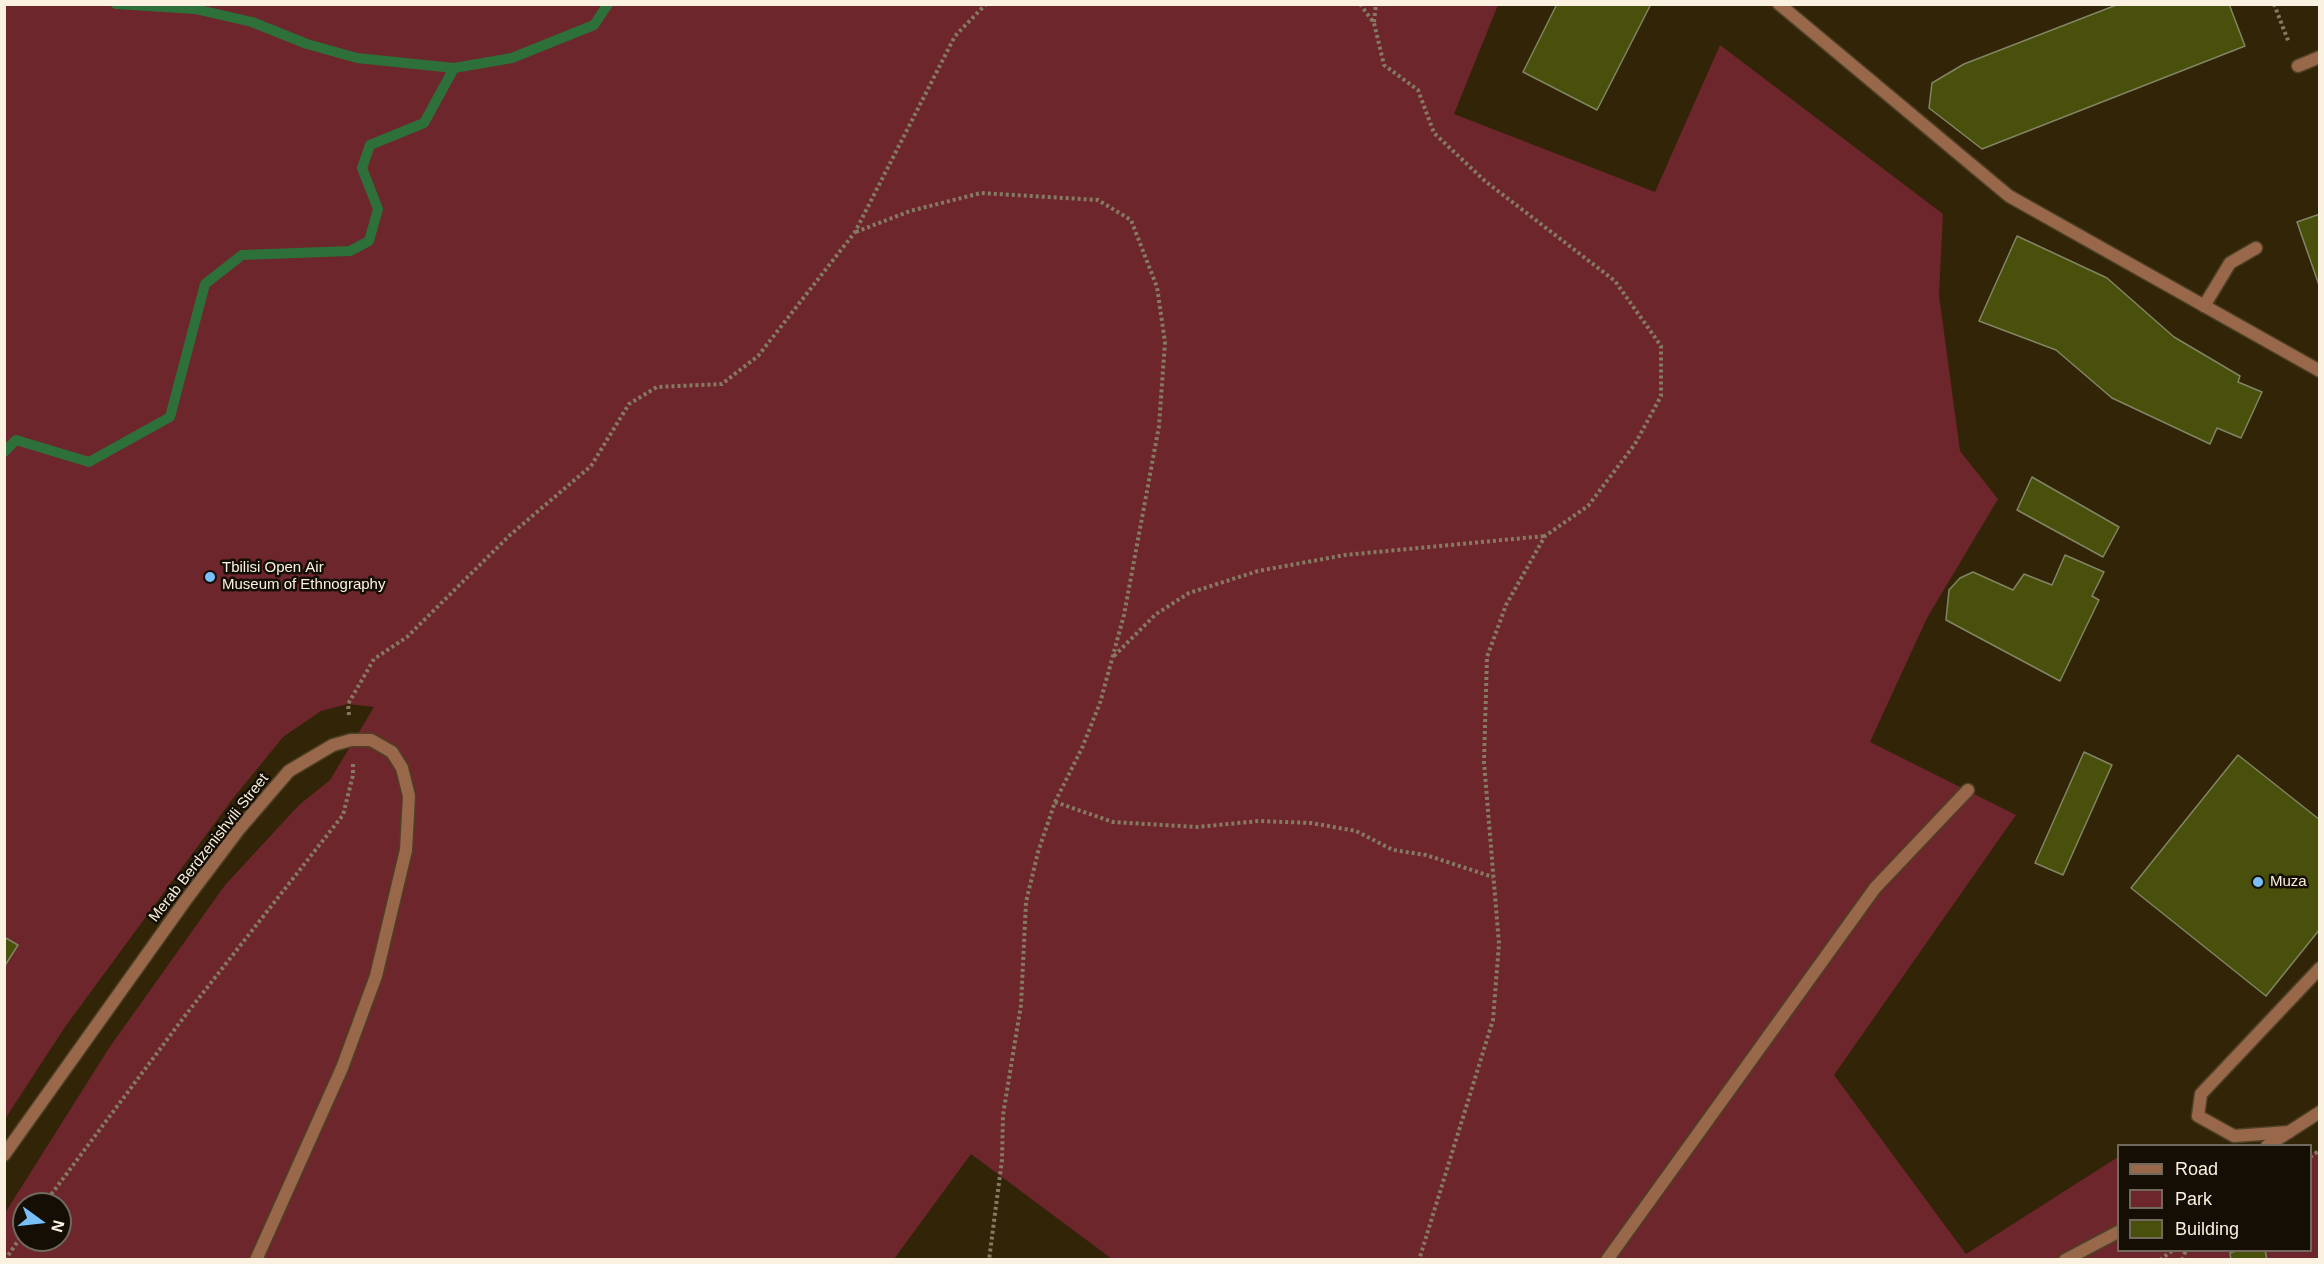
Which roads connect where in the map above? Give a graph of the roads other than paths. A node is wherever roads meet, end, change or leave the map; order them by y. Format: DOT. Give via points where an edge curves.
graph roads {
  1 [pos="1779,4"];
  2 [pos="2319,57"];
  3 [pos="2298,66"];
  4 [pos="2256,248"];
  5 [pos="2204,306"];
  6 [pos="2319,371"];
  7 [pos="1968,790"];
  8 [pos="2319,968"];
  9 [pos="2319,1112"];
  10 [pos="2289,1132"];
  11 [pos="2270,1144"];
  12 [pos="4,1155"];
  13 [pos="2117,1233"];
  14 [pos="256,1260"];
  15 [pos="1607,1260"];
  16 [pos="2064,1260"];
  1 -- 5 [label="street" via="2009,196"];
  2 -- 3 [label="street"];
  4 -- 5 [label="street" via="2230,263"];
  5 -- 6 [label="street"];
  7 -- 15 [label="street" via="1875,888"];
  8 -- 10 [label="street" via="2201,1094 2198,1116 2234,1136"];
  9 -- 10 [label="street"];
  10 -- 11 [label="street"];
  12 -- 14 [label="street, Merab Berdzenishvili Street" via="185,901 289,771 333,745 371,740 392,752 402,768 409,796 406,849 376,976 342,1068"];
  13 -- 16 [label="street"];
}
